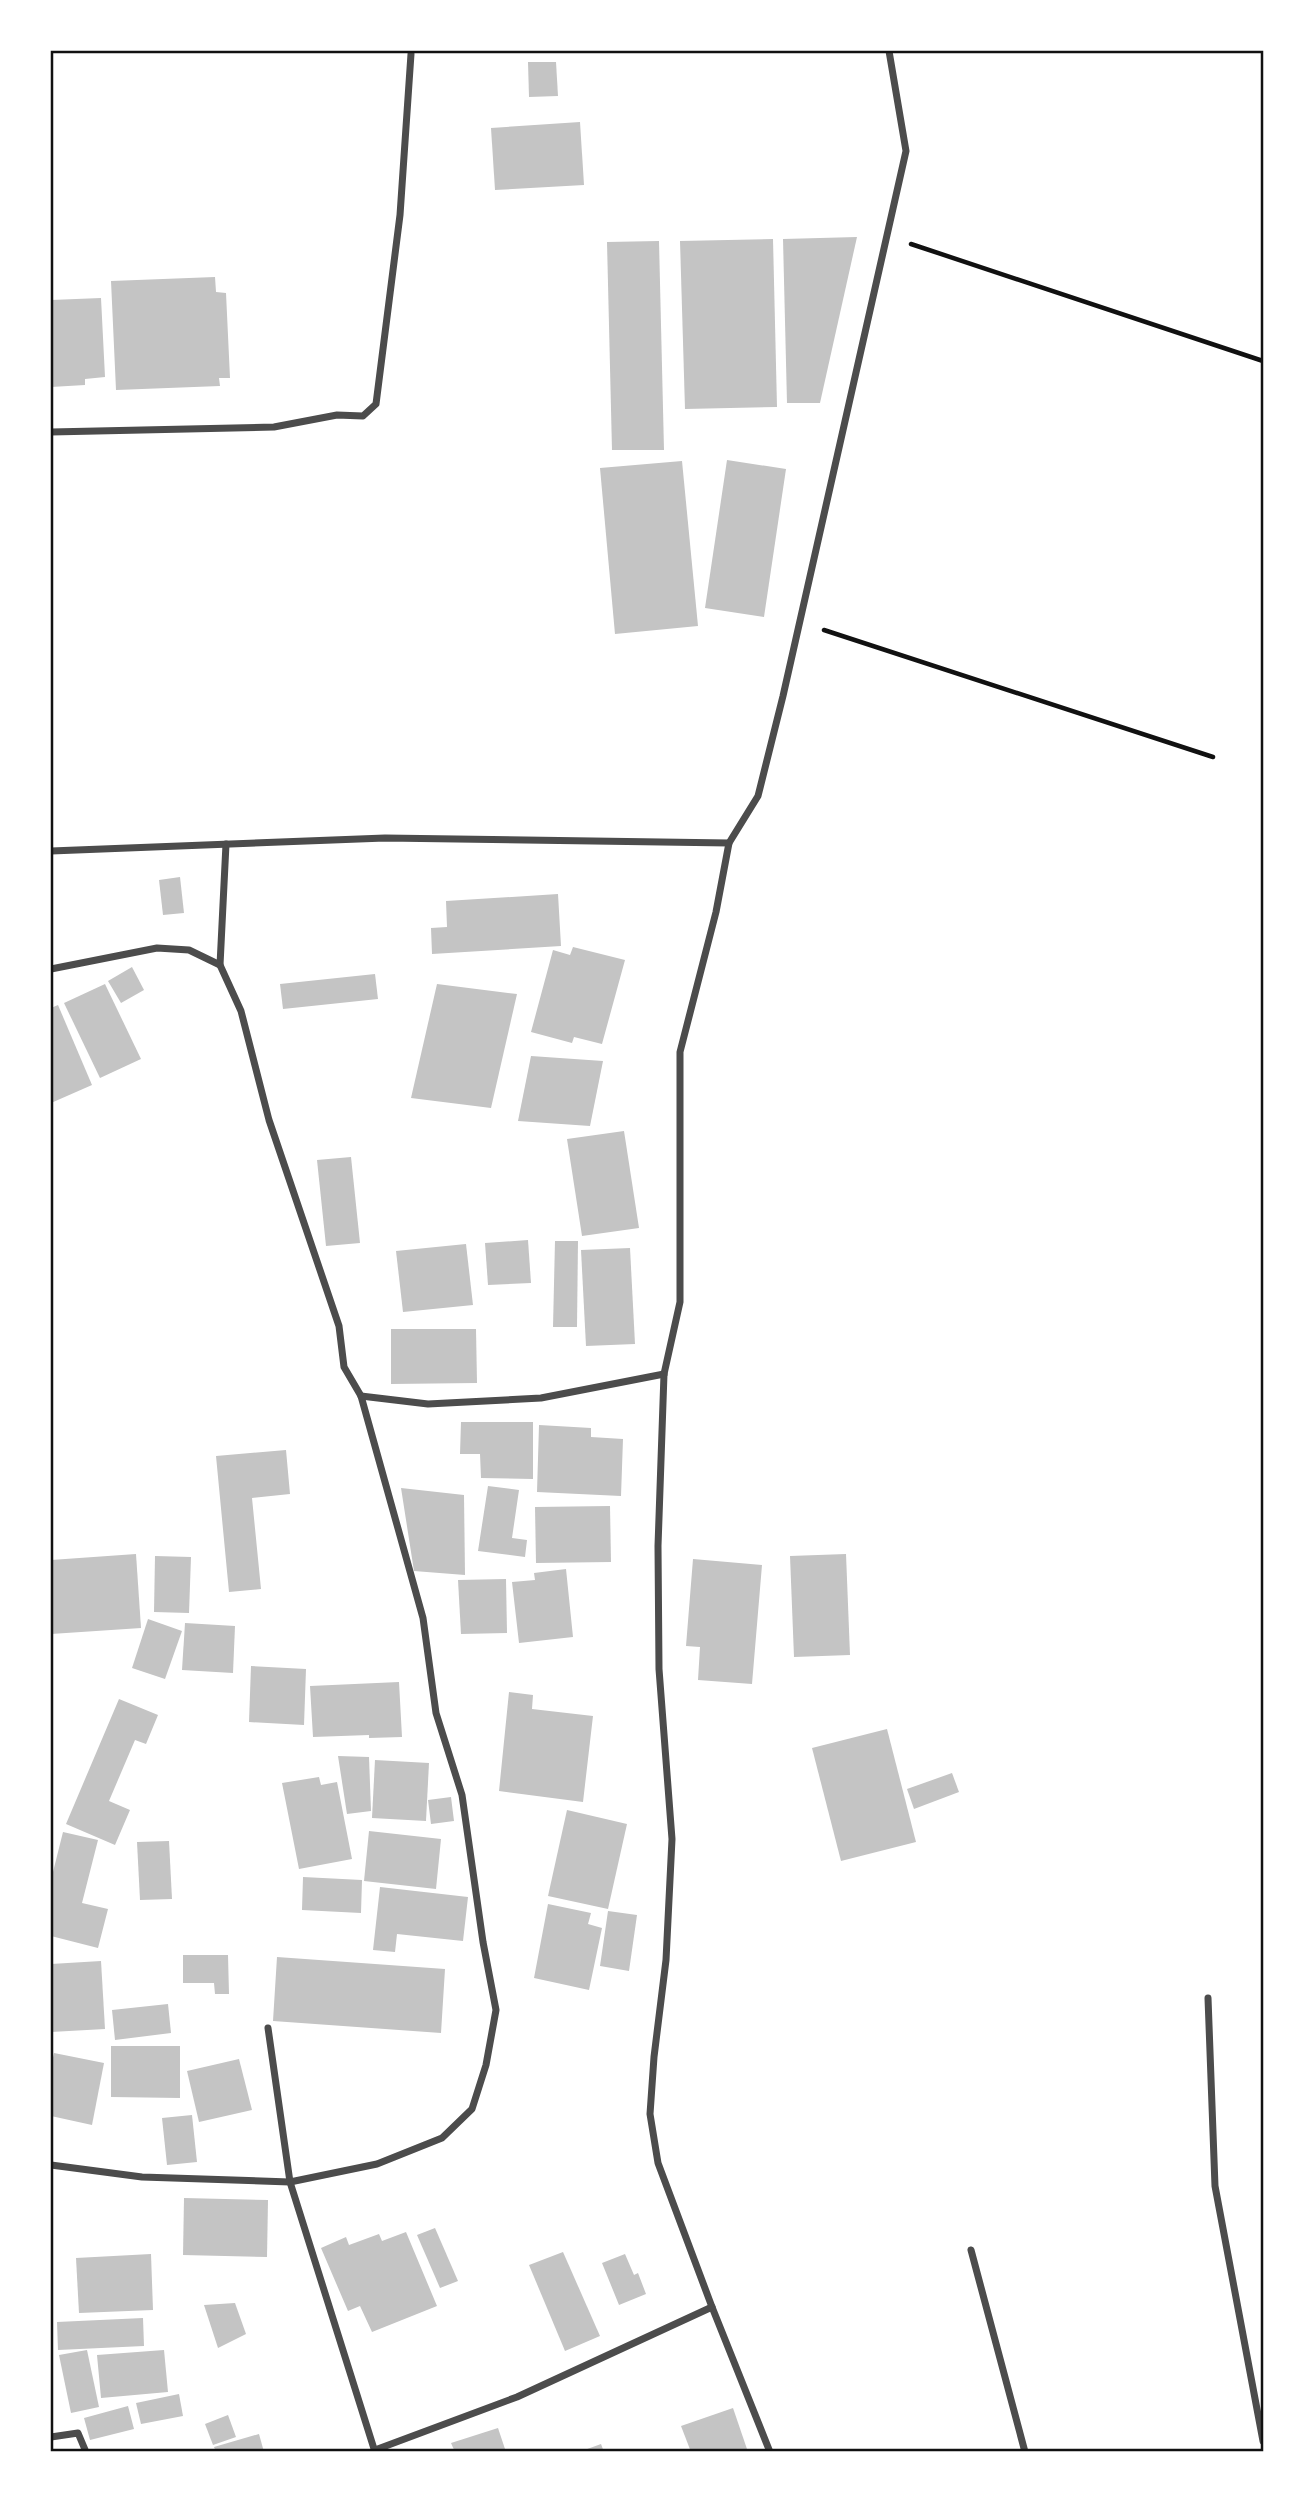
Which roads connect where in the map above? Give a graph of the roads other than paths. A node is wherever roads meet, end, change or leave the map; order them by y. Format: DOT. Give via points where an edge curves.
graph roads {
  1 [pos="889,51"];
  2 [pos="411,54"];
  3 [pos="51,432"];
  4 [pos="729,843"];
  5 [pos="226,845"];
  6 [pos="51,851"];
  7 [pos="220,965"];
  8 [pos="51,969"];
  9 [pos="664,1374"];
  10 [pos="362,1396"];
  11 [pos="1208,1997"];
  12 [pos="268,2028"];
  13 [pos="51,2165"];
  14 [pos="290,2182"];
  15 [pos="971,2250"];
  16 [pos="712,2307"];
  17 [pos="51,2437"];
  18 [pos="1263,2440"];
  19 [pos="375,2451"];
  20 [pos="86,2452"];
  21 [pos="770,2452"];
  22 [pos="1025,2452"];
  1 -- 4 [label="street" via="906,151 758,796"];
  2 -- 3 [label="street" via="400,215 376,404 363,416 337,415 274,426"];
  4 -- 5 [label="street" via="385,838"];
  4 -- 9 [label="street" via="680,1052 680,1302"];
  5 -- 6 [label="street"];
  5 -- 7 [label="street"];
  7 -- 8 [label="street" via="190,950 158,948"];
  7 -- 10 [label="street" via="241,1011 269,1120 339,1326 344,1367"];
  9 -- 10 [label="street" via="541,1398 428,1404"];
  9 -- 16 [label="street" via="659,1670 672,1839 666,1960 650,2114 658,2163"];
  10 -- 14 [label="street" via="423,1618 436,1713 462,1795 496,2010 472,2109 442,2138 377,2164"];
  11 -- 18 [label="street" via="1215,2186"];
  12 -- 14 [label="street"];
  13 -- 14 [label="street" via="142,2176"];
  14 -- 19 [label="street"];
  15 -- 22 [label="street"];
  16 -- 19 [label="street" via="517,2396"];
  16 -- 21 [label="street"];
  17 -- 20 [label="street" via="78,2433"];
}
